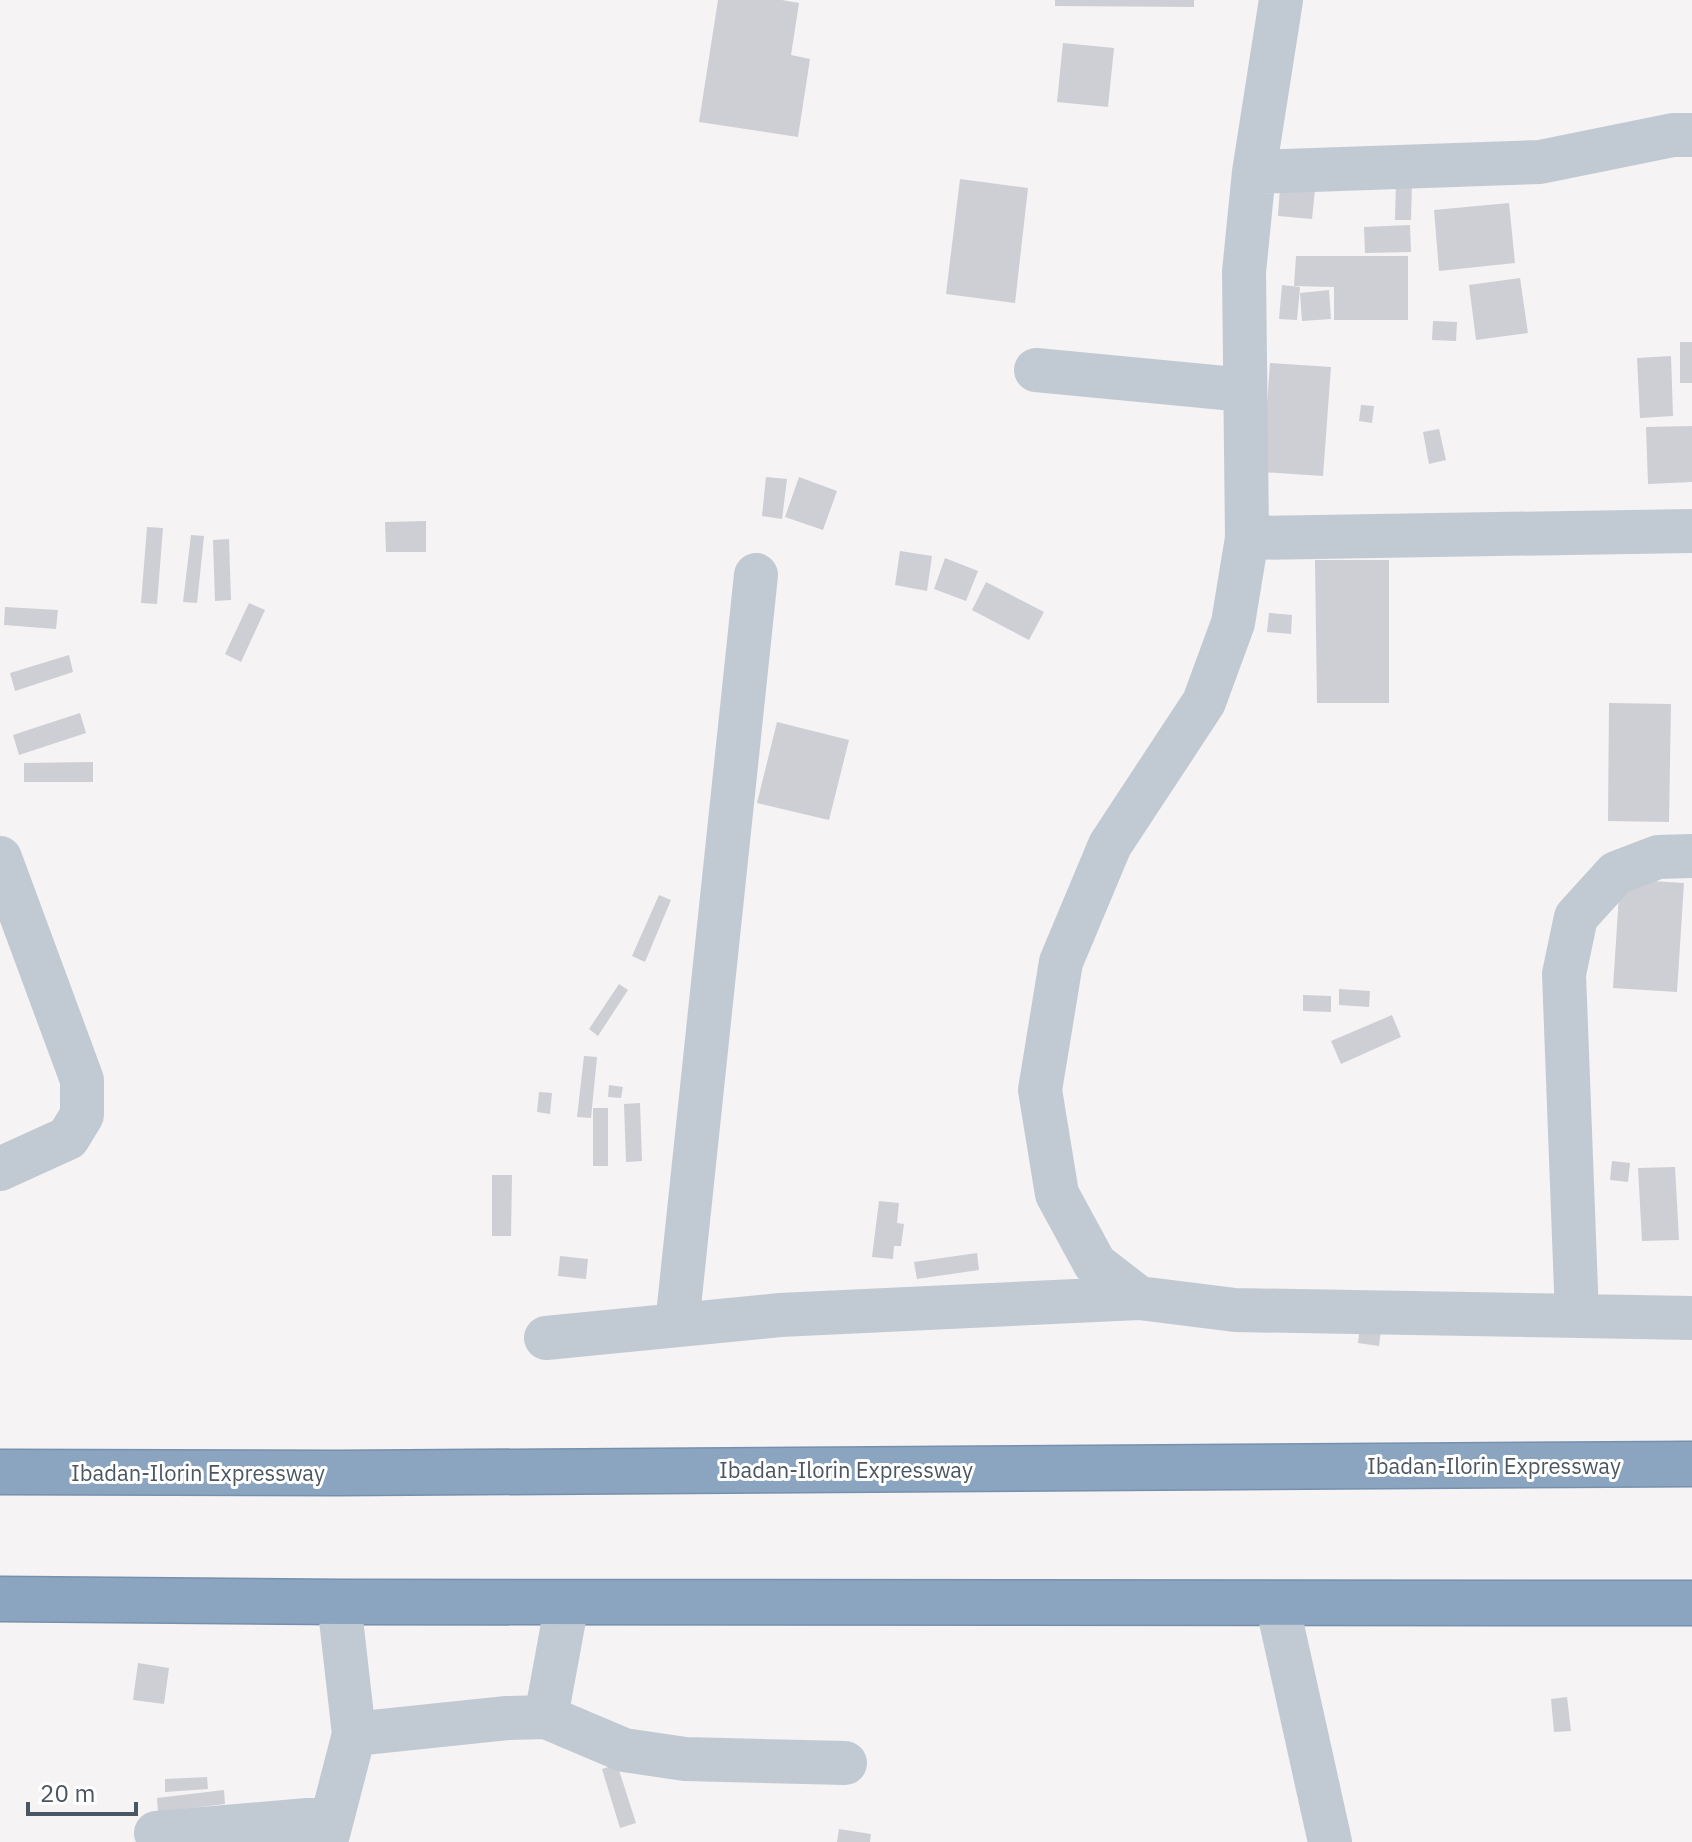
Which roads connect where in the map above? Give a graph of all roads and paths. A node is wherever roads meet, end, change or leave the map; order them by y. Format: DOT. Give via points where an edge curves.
graph roads {
  1 [pos="1281,0"];
  2 [pos="1692,135"];
  3 [pos="1254,172"];
  4 [pos="1036,370"];
  5 [pos="1245,390"];
  6 [pos="1692,531"];
  7 [pos="1247,538"];
  8 [pos="756,575"];
  9 [pos="1692,856"];
  10 [pos="0,858"];
  11 [pos="0,1169"];
  12 [pos="1139,1298"];
  13 [pos="1577,1316"];
  14 [pos="1692,1318"];
  15 [pos="677,1325"];
  16 [pos="546,1338"];
  17 [pos="1692,1464"];
  18 [pos="0,1472"];
  19 [pos="0,1599"];
  20 [pos="339,1602"];
  21 [pos="567,1603"];
  22 [pos="1277,1603"];
  23 [pos="1692,1603"];
  24 [pos="546,1717"];
  25 [pos="354,1734"];
  26 [pos="845,1763"];
  27 [pos="328,1830"];
  28 [pos="156,1833"];
  29 [pos="1330,1842"];
  1 -- 3 [label="street"];
  2 -- 3 [label="street" via="1540,162"];
  3 -- 5 [label="street" via="1244,272"];
  4 -- 5 [label="street"];
  5 -- 7 [label="street"];
  6 -- 7 [label="street"];
  7 -- 12 [label="street" via="1233,623 1204,702 1110,845 1061,962 1040,1090 1057,1194 1095,1264"];
  8 -- 15 [label="street"];
  9 -- 13 [label="street" via="1658,857 1616,873 1576,917 1564,974"];
  10 -- 11 [label="street" via="82,1080 82,1115 68,1138"];
  12 -- 13 [label="street" via="1235,1310"];
  12 -- 15 [label="street"];
  13 -- 14 [label="street"];
  15 -- 16 [label="street"];
  17 -- 18 [label="highway, Ibadan-Ilorin Expressway"];
  19 -- 20 [label="highway"];
  20 -- 21 [label="highway"];
  20 -- 25 [label="street"];
  21 -- 22 [label="highway"];
  21 -- 24 [label="street"];
  22 -- 23 [label="highway"];
  22 -- 29 [label="street"];
  24 -- 25 [label="street"];
  24 -- 26 [label="street" via="624,1750 685,1759"];
  25 -- 27 [label="street"];
  27 -- 28 [label="street"];
}
